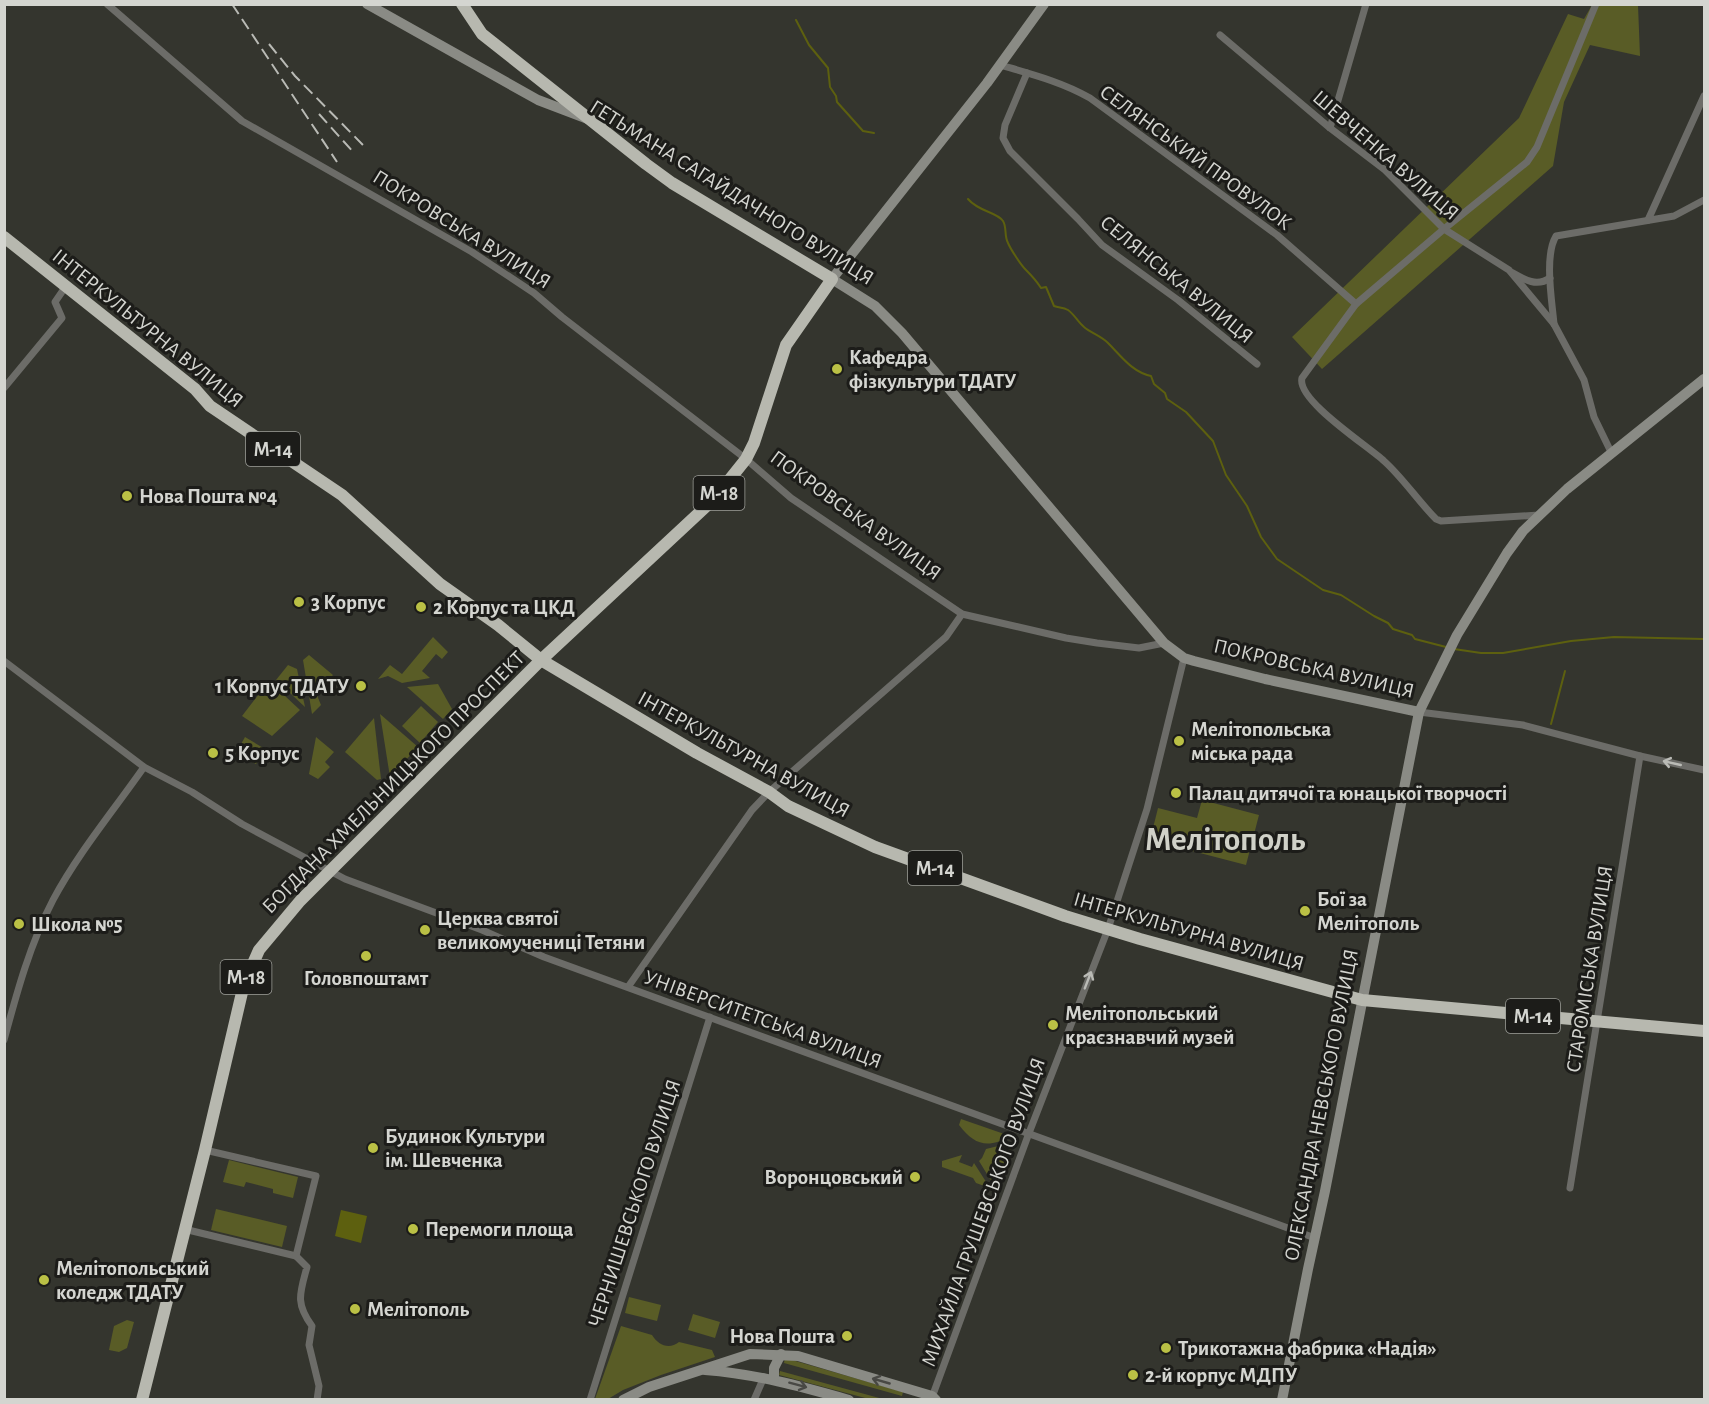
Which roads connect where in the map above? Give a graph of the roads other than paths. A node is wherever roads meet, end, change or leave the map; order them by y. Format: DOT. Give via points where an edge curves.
graph roads {
  1 [pos="107,4"];
  2 [pos="367,4"];
  3 [pos="462,4"];
  4 [pos="1044,4"];
  5 [pos="1366,4"];
  6 [pos="1596,4"];
  7 [pos="1220,35"];
  8 [pos="1000,65"];
  9 [pos="1028,73"];
  10 [pos="1704,96"];
  11 [pos="588,119"];
  12 [pos="1330,128"];
  13 [pos="1704,200"];
  14 [pos="1648,220"];
  15 [pos="1444,229"];
  16 [pos="4,237"];
  17 [pos="1509,270"];
  18 [pos="1550,278"];
  19 [pos="832,279"];
  20 [pos="66,286"];
  21 [pos="1356,304"];
  22 [pos="1554,324"];
  23 [pos="1257,364"];
  24 [pos="1704,379"];
  25 [pos="4,388"];
  26 [pos="1611,452"];
  27 [pos="746,459"];
  28 [pos="1539,515"];
  29 [pos="962,614"];
  30 [pos="1164,643"];
  31 [pos="1184,658"];
  32 [pos="541,660"];
  33 [pos="5,662"];
  34 [pos="1419,712"];
  35 [pos="1640,756"];
  36 [pos="144,767"];
  37 [pos="1704,770"];
  38 [pos="769,792"];
  39 [pos="330,872"];
  40 [pos="1108,929"];
  41 [pos="628,987"];
  42 [pos="1362,1000"];
  43 [pos="710,1017"];
  44 [pos="1597,1022"];
  45 [pos="1704,1031"];
  46 [pos="4,1040"];
  47 [pos="1029,1133"];
  48 [pos="205,1149"];
  49 [pos="1570,1188"];
  50 [pos="184,1229"];
  51 [pos="1315,1239"];
  52 [pos="296,1256"];
  53 [pos="781,1354"];
  54 [pos="699,1370"];
  55 [pos="769,1378"];
  56 [pos="933,1398"];
  57 [pos="142,1400"];
  58 [pos="317,1400"];
  59 [pos="590,1400"];
  60 [pos="622,1400"];
  61 [pos="754,1400"];
  62 [pos="849,1400"];
  63 [pos="1282,1400"];
  1 -- 27 [label="street, ПОКРОВСЬКА ВУЛИЦЯ" via="242,121 472,252 534,292"];
  2 -- 11 [label="main road, ГЕТЬМАНА САГАЙДАЧНОГО ВУЛИЦЯ" via="538,100"];
  3 -- 11 [label="highway" via="482,34"];
  4 -- 8 [label="main road"];
  5 -- 12 [label="street"];
  6 -- 15 [label="street" via="1537,147 1527,162"];
  7 -- 12 [label="street, ШЕВЧЕНКА ВУЛИЦЯ"];
  8 -- 9 [label="street, СЕЛЯНСЬКИЙ ПРОВУЛОК"];
  8 -- 19 [label="main road"];
  9 -- 21 [label="street, СЕЛЯНСЬКИЙ ПРОВУЛОК" via="1090,98 1277,235"];
  9 -- 23 [label="street, СЕЛЯНСЬКА ВУЛИЦЯ" via="1005,125 1003,138 1010,151 1102,245"];
  10 -- 14 [label="street"];
  11 -- 19 [label="highway, ГЕТЬМАНА САГАЙДАЧНОГО ВУЛИЦЯ" via="672,183"];
  12 -- 15 [label="street, ШЕВЧЕНКА ВУЛИЦЯ" via="1384,170"];
  13 -- 14 [label="street" via="1674,216"];
  14 -- 18 [label="street" via="1556,236"];
  15 -- 17 [label="street, ШЕВЧЕНКА ВУЛИЦЯ"];
  15 -- 21 [label="street"];
  16 -- 20 [label="highway, ІНТЕРКУЛЬТУРНА ВУЛИЦЯ / М-14"];
  17 -- 18 [label="street, ШЕВЧЕНКА ВУЛИЦЯ" via="1530,282"];
  17 -- 22 [label="street, ШЕВЧЕНКА ВУЛИЦЯ"];
  18 -- 22 [label="street"];
  19 -- 27 [label="highway, БОГДАНА ХМЕЛЬНИЦЬКОГО ПРОСПЕКТ / М-18" via="786,345"];
  19 -- 30 [label="main road, ГЕТЬМАНА САГАЙДАЧНОГО ВУЛИЦЯ" via="875,306 902,333"];
  20 -- 25 [label="street" via="55,302 62,318"];
  20 -- 32 [label="highway, ІНТЕРКУЛЬТУРНА ВУЛИЦЯ / М-14" via="195,389 210,406 342,495 440,584"];
  21 -- 28 [label="street" via="1302,378 1303,389 1328,416 1384,461 1436,519"];
  22 -- 26 [label="street, ШЕВЧЕНКА ВУЛИЦЯ" via="1584,380 1594,417"];
  24 -- 26 [label="main road, ОЛЕКСАНДРА НЕВСЬКОГО ВУЛИЦЯ"];
  26 -- 28 [label="main road, ОЛЕКСАНДРА НЕВСЬКОГО ВУЛИЦЯ"];
  27 -- 29 [label="street, ПОКРОВСЬКА ВУЛИЦЯ" via="791,498"];
  27 -- 32 [label="highway, БОГДАНА ХМЕЛЬНИЦЬКОГО ПРОСПЕКТ / М-18" via="714,499"];
  28 -- 34 [label="main road, ОЛЕКСАНДРА НЕВСЬКОГО ВУЛИЦЯ" via="1507,553 1457,635"];
  29 -- 30 [label="street, ПОКРОВСЬКА ВУЛИЦЯ" via="1097,643 1139,648"];
  29 -- 38 [label="street" via="946,637"];
  30 -- 31 [label="main road, ПОКРОВСЬКА ВУЛИЦЯ"];
  31 -- 34 [label="main road, ПОКРОВСЬКА ВУЛИЦЯ"];
  31 -- 40 [label="street, МИХАЙЛА ГРУШЕВСЬКОГО ВУЛИЦЯ" via="1147,809"];
  32 -- 38 [label="highway, ІНТЕРКУЛЬТУРНА ВУЛИЦЯ / М-14"];
  32 -- 39 [label="highway, БОГДАНА ХМЕЛЬНИЦЬКОГО ПРОСПЕКТ / М-18"];
  33 -- 36 [label="street, УНІВЕРСИТЕТСЬКА ВУЛИЦЯ"];
  34 -- 35 [label="street, ПОКРОВСЬКА ВУЛИЦЯ" via="1523,725"];
  34 -- 42 [label="main road, ОЛЕКСАНДРА НЕВСЬКОГО ВУЛИЦЯ"];
  37 -- 35 [label="street, ПОКРОВСЬКА ВУЛИЦЯ, one-way"];
  35 -- 44 [label="street, СТАРОМІСЬКА ВУЛИЦЯ"];
  36 -- 39 [label="street, УНІВЕРСИТЕТСЬКА ВУЛИЦЯ"];
  36 -- 46 [label="street" via="52,901 20,981"];
  38 -- 40 [label="highway, ІНТЕРКУЛЬТУРНА ВУЛИЦЯ / М-14" via="788,806 875,847"];
  38 -- 41 [label="street" via="752,810"];
  39 -- 41 [label="street, УНІВЕРСИТЕТСЬКА ВУЛИЦЯ"];
  39 -- 48 [label="highway, БОГДАНА ХМЕЛЬНИЦЬКОГО ПРОСПЕКТ / М-18" via="270,935 252,964"];
  40 -- 42 [label="highway, ІНТЕРКУЛЬТУРНА ВУЛИЦЯ / М-14"];
  47 -- 40 [label="street, МИХАЙЛА ГРУШЕВСЬКОГО ВУЛИЦЯ, one-way"];
  41 -- 43 [label="street, УНІВЕРСИТЕТСЬКА ВУЛИЦЯ"];
  42 -- 44 [label="highway, ІНТЕРКУЛЬТУРНА ВУЛИЦЯ / М-14"];
  42 -- 51 [label="main road, ОЛЕКСАНДРА НЕВСЬКОГО ВУЛИЦЯ"];
  43 -- 47 [label="street, УНІВЕРСИТЕТСЬКА ВУЛИЦЯ"];
  43 -- 59 [label="street, ЧЕРНИШЕВСЬКОГО ВУЛИЦЯ"];
  44 -- 45 [label="highway, ІНТЕРКУЛЬТУРНА ВУЛИЦЯ / М-14"];
  44 -- 49 [label="street, СТАРОМІСЬКА ВУЛИЦЯ"];
  47 -- 51 [label="street, УНІВЕРСИТЕТСЬКА ВУЛИЦЯ"];
  47 -- 56 [label="street, МИХАЙЛА ГРУШЕВСЬКОГО ВУЛИЦЯ"];
  48 -- 50 [label="highway, БОГДАНА ХМЕЛЬНИЦЬКОГО ПРОСПЕКТ / М-18"];
  48 -- 52 [label="street" via="316,1176"];
  50 -- 52 [label="street"];
  50 -- 57 [label="highway, БОГДАНА ХМЕЛЬНИЦЬКОГО ПРОСПЕКТ / М-18"];
  51 -- 63 [label="main road, ОЛЕКСАНДРА НЕВСЬКОГО ВУЛИЦЯ"];
  52 -- 58 [label="street" via="307,1267 299,1299 312,1326 309,1345 319,1386"];
  53 -- 54 [label="main road" via="750,1354"];
  53 -- 55 [label="main road"];
  56 -- 53 [label="main road, one-way"];
  54 -- 55 [label="main road"];
  54 -- 60 [label="main road"];
  55 -- 61 [label="street"];
  55 -- 62 [label="main road, one-way"];
}
